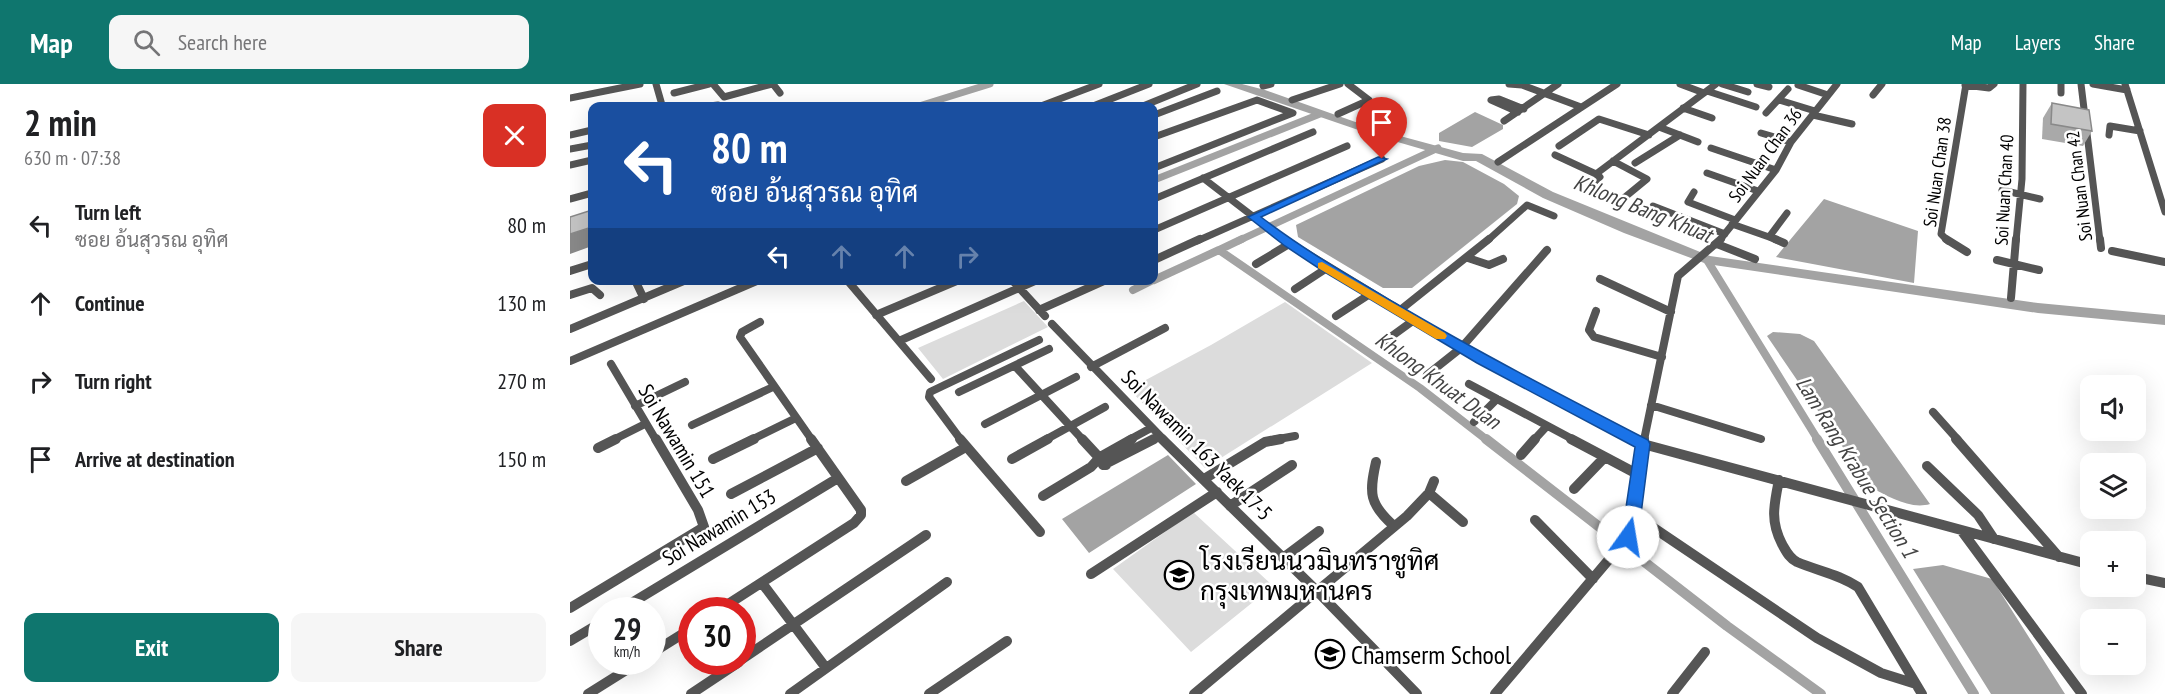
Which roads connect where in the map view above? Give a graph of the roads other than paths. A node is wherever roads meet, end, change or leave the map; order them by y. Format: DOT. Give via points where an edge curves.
graph roads {
  1 [pos="640,84"];
  2 [pos="656,84"];
  3 [pos="711,84"];
  4 [pos="772,84"];
  5 [pos="1099,84"];
  6 [pos="1149,84"];
  7 [pos="1197,84"];
  8 [pos="1271,84"];
  9 [pos="1327,84"];
  10 [pos="1340,84"];
  11 [pos="1348,84"];
  12 [pos="1509,84"];
  13 [pos="1558,84"];
  14 [pos="1617,84"];
  15 [pos="1680,84"];
  16 [pos="1716,84"];
  17 [pos="1722,84"];
  18 [pos="1757,84"];
  19 [pos="1834,84"];
  20 [pos="1881,84"];
  21 [pos="1966,84"];
  22 [pos="1994,84"];
  23 [pos="2023,84"];
  24 [pos="2061,84"];
  25 [pos="2081,84"];
  26 [pos="2092,84"];
  27 [pos="1523,85"];
  28 [pos="1798,85"];
  29 [pos="1263,87"];
  30 [pos="1769,87"];
  31 [pos="2126,87"];
  32 [pos="1788,90"];
  33 [pos="1217,91"];
  34 [pos="1705,92"];
  35 [pos="1748,92"];
  36 [pos="674,93"];
  37 [pos="780,93"];
  38 [pos="2061,93"];
  39 [pos="1542,94"];
  40 [pos="1828,95"];
  41 [pos="1874,95"];
  42 [pos="570,98"];
  43 [pos="1779,100"];
  44 [pos="661,102"];
  45 [pos="1052,102"];
  46 [pos="1103,102"];
  47 [pos="1153,102"];
  48 [pos="1756,107"];
  49 [pos="1581,108"];
  50 [pos="1683,108"];
  51 [pos="1158,113"];
  52 [pos="1766,113"];
  53 [pos="1814,113"];
  54 [pos="1338,114"];
  55 [pos="1712,118"];
  56 [pos="1504,121"];
  57 [pos="1852,124"];
  58 [pos="1659,127"];
  59 [pos="588,131"];
  60 [pos="2140,131"];
  61 [pos="1313,132"];
  62 [pos="1761,133"];
  63 [pos="570,135"];
  64 [pos="1649,135"];
  65 [pos="1680,135"];
  66 [pos="2109,135"];
  67 [pos="1158,136"];
  68 [pos="1698,142"];
  69 [pos="1791,142"];
  70 [pos="588,146"];
  71 [pos="1347,146"];
  72 [pos="1559,146"];
  73 [pos="1631,148"];
  74 [pos="1711,148"];
  75 [pos="570,149"];
  76 [pos="1555,154"];
  77 [pos="1648,155"];
  78 [pos="1382,159"];
  79 [pos="588,161"];
  80 [pos="1613,161"];
  81 [pos="1498,162"];
  82 [pos="1635,163"];
  83 [pos="570,165"];
  84 [pos="1158,166"];
  85 [pos="1776,170"];
  86 [pos="1707,173"];
  87 [pos="1596,174"];
  88 [pos="1203,178"];
  89 [pos="1591,185"];
  90 [pos="2002,190"];
  91 [pos="1694,192"];
  92 [pos="1758,192"];
  93 [pos="588,194"];
  94 [pos="2021,194"];
  95 [pos="1158,197"];
  96 [pos="1228,197"];
  97 [pos="570,199"];
  98 [pos="2040,199"];
  99 [pos="1619,202"];
  100 [pos="1653,206"];
  101 [pos="2165,212"];
  102 [pos="1787,213"];
  103 [pos="1554,216"];
  104 [pos="1254,217"];
  105 [pos="1734,222"];
  106 [pos="1158,228"];
  107 [pos="1725,234"];
  108 [pos="1768,237"];
  109 [pos="1784,243"];
  110 [pos="1289,244"];
  111 [pos="1716,244"];
  112 [pos="2101,248"];
  113 [pos="1547,250"];
  114 [pos="2112,251"];
  115 [pos="1967,252"];
  116 [pos="1158,258"];
  117 [pos="1468,258"];
  118 [pos="1503,259"];
  119 [pos="1755,259"];
  120 [pos="1997,260"];
  121 [pos="2165,262"];
  122 [pos="1256,264"];
  123 [pos="2014,264"];
  124 [pos="588,265"];
  125 [pos="1327,268"];
  126 [pos="2039,270"];
  127 [pos="570,271"];
  128 [pos="1600,279"];
  129 [pos="637,285"];
  130 [pos="675,285"];
  131 [pos="747,285"];
  132 [pos="851,285"];
  133 [pos="947,285"];
  134 [pos="1016,285"];
  135 [pos="1025,285"];
  136 [pos="1098,285"];
  137 [pos="1018,288"];
  138 [pos="1295,289"];
  139 [pos="1370,294"];
  140 [pos="570,295"];
  141 [pos="600,295"];
  142 [pos="2011,298"];
  143 [pos="644,299"];
  144 [pos="1399,311"];
  145 [pos="1596,311"];
  146 [pos="1671,312"];
  147 [pos="876,315"];
  148 [pos="1336,316"];
  149 [pos="1045,317"];
  150 [pos="1414,320"];
  151 [pos="760,322"];
  152 [pos="1165,328"];
  153 [pos="570,329"];
  154 [pos="1039,340"];
  155 [pos="899,341"];
  156 [pos="1381,344"];
  157 [pos="1461,348"];
  158 [pos="1049,349"];
  159 [pos="1662,357"];
  160 [pos="570,361"];
  161 [pos="611,364"];
  162 [pos="1015,366"];
  163 [pos="1091,367"];
  164 [pos="1427,375"];
  165 [pos="1076,377"];
  166 [pos="931,379"];
  167 [pos="685,382"];
  168 [pos="1469,384"];
  169 [pos="773,387"];
  170 [pos="959,392"];
  171 [pos="1041,394"];
  172 [pos="1497,399"];
  173 [pos="1651,405"];
  174 [pos="635,406"];
  175 [pos="1105,407"];
  176 [pos="1933,412"];
  177 [pos="796,418"];
  178 [pos="1474,422"];
  179 [pos="645,424"];
  180 [pos="985,424"];
  181 [pos="692,426"];
  182 [pos="1072,426"];
  183 [pos="1546,427"];
  184 [pos="1150,428"];
  185 [pos="1159,436"];
  186 [pos="1295,436"];
  187 [pos="1761,439"];
  188 [pos="1643,444"];
  189 [pos="966,447"];
  190 [pos="598,448"];
  191 [pos="818,448"];
  192 [pos="1521,455"];
  193 [pos="1604,458"];
  194 [pos="713,459"];
  195 [pos="1012,459"];
  196 [pos="1103,461"];
  197 [pos="1376,462"];
  198 [pos="1292,465"];
  199 [pos="1928,466"];
  200 [pos="1639,475"];
  201 [pos="838,478"];
  202 [pos="1204,479"];
  203 [pos="1779,480"];
  204 [pos="906,481"];
  205 [pos="1434,481"];
  206 [pos="1574,489"];
  207 [pos="1216,492"];
  208 [pos="1429,493"];
  209 [pos="731,494"];
  210 [pos="1043,496"];
  211 [pos="1230,506"];
  212 [pos="1633,514"];
  213 [pos="1535,520"];
  214 [pos="1463,522"];
  215 [pos="1394,526"];
  216 [pos="1961,530"];
  217 [pos="1319,531"];
  218 [pos="1040,532"];
  219 [pos="926,535"];
  220 [pos="1994,539"];
  221 [pos="2059,557"];
  222 [pos="1283,558"];
  223 [pos="2080,562"];
  224 [pos="1091,574"];
  225 [pos="1593,579"];
  226 [pos="2146,579"];
  227 [pos="947,582"];
  228 [pos="762,583"];
  229 [pos="2165,583"];
  230 [pos="1317,591"];
  231 [pos="641,597"];
  232 [pos="740,597"];
  233 [pos="570,608"];
  234 [pos="792,626"];
  235 [pos="588,630"];
  236 [pos="570,641"];
  237 [pos="1007,641"];
  238 [pos="756,650"];
  239 [pos="1705,652"];
  240 [pos="826,668"];
  241 [pos="618,675"];
  242 [pos="719,675"];
  243 [pos="1918,689"];
  244 [pos="588,694"];
  245 [pos="691,694"];
  246 [pos="790,694"];
  247 [pos="929,694"];
  248 [pos="1194,694"];
  249 [pos="1417,694"];
  250 [pos="1495,694"];
  251 [pos="1672,694"];
  252 [pos="2082,694"];
  1 -- 42 [label="street"];
  2 -- 44 [label="street"];
  3 -- 4 [label="street" via="722,96 737,96"];
  3 -- 36 [label="street"];
  4 -- 37 [label="street"];
  5 -- 45 [label="street"];
  6 -- 46 [label="street"];
  7 -- 47 [label="street"];
  8 -- 29 [label="street"];
  9 -- 10 [label="street" via="1290,98"];
  11 -- 54 [label="street" via="1368,100"];
  12 -- 27 [label="street"];
  13 -- 39 [label="street"];
  14 -- 49 [label="street"];
  15 -- 34 [label="street"];
  16 -- 34 [label="street"];
  17 -- 35 [label="street"];
  18 -- 30 [label="street"];
  19 -- 40 [label="street, Soi Nuan Chan 36"];
  20 -- 41 [label="street"];
  21 -- 22 [label="street" via="1989,88"];
  21 -- 115 [label="street, Soi Nuan Chan 38" via="1941,234"];
  23 -- 94 [label="street, Soi Nuan Chan 40"];
  24 -- 38 [label="street"];
  25 -- 112 [label="street, Soi Nuan Chan 42"];
  26 -- 31 [label="street"];
  27 -- 39 [label="street"];
  28 -- 40 [label="street"];
  31 -- 60 [label="street"];
  32 -- 43 [label="street"];
  33 -- 51 [label="street"];
  34 -- 48 [label="street"];
  34 -- 50 [label="street"];
  39 -- 49 [label="street"];
  39 -- 56 [label="street"];
  40 -- 53 [label="street, Soi Nuan Chan 36"];
  43 -- 52 [label="street"];
  43 -- 53 [label="street"];
  49 -- 81 [label="street"];
  50 -- 55 [label="street"];
  50 -- 58 [label="street"];
  53 -- 57 [label="street"];
  53 -- 69 [label="street, Soi Nuan Chan 36"];
  58 -- 64 [label="street"];
  58 -- 65 [label="street"];
  59 -- 63 [label="street"];
  60 -- 66 [label="street" via="2110,126"];
  60 -- 101 [label="street"];
  61 -- 88 [label="street"];
  62 -- 69 [label="street"];
  64 -- 72 [label="street" via="1599,119"];
  64 -- 73 [label="street"];
  65 -- 68 [label="street"];
  65 -- 77 [label="street"];
  67 -- 84 [label="street" via="1257,100 1293,113"];
  69 -- 85 [label="street, Soi Nuan Chan 36"];
  70 -- 75 [label="street"];
  71 -- 96 [label="street"];
  73 -- 77 [label="street"];
  73 -- 80 [label="street"];
  74 -- 85 [label="street"];
  76 -- 87 [label="street"];
  77 -- 82 [label="street"];
  78 -- 104 [label="street"];
  79 -- 83 [label="street"];
  80 -- 87 [label="street"];
  80 -- 99 [label="street" via="1647,179"];
  85 -- 92 [label="street, Soi Nuan Chan 36"];
  86 -- 92 [label="street"];
  87 -- 89 [label="street" via="1600,177"];
  88 -- 95 [label="street"];
  88 -- 96 [label="street"];
  90 -- 94 [label="street"];
  91 -- 105 [label="street" via="1688,202"];
  92 -- 105 [label="street, Soi Nuan Chan 36"];
  93 -- 97 [label="street"];
  94 -- 98 [label="street"];
  94 -- 123 [label="street, Soi Nuan Chan 40"];
  96 -- 104 [label="street"];
  96 -- 106 [label="street"];
  100 -- 107 [label="street"];
  102 -- 108 [label="street"];
  103 -- 117 [label="street" via="1527,205"];
  104 -- 110 [label="street"];
  104 -- 116 [label="street"];
  105 -- 107 [label="street, Soi Nuan Chan 36"];
  105 -- 108 [label="street"];
  107 -- 111 [label="street, Soi Nuan Chan 36"];
  108 -- 109 [label="street"];
  110 -- 122 [label="street"];
  110 -- 125 [label="street"];
  111 -- 119 [label="street"];
  111 -- 146 [label="street, Soi Nuan Chan 36" via="1678,276"];
  113 -- 157 [label="street"];
  114 -- 121 [label="street"];
  117 -- 118 [label="street" via="1489,265"];
  117 -- 144 [label="street"];
  120 -- 123 [label="street"];
  123 -- 126 [label="street"];
  123 -- 142 [label="street, Soi Nuan Chan 40"];
  124 -- 127 [label="street"];
  125 -- 138 [label="street"];
  125 -- 139 [label="street"];
  128 -- 146 [label="street"];
  129 -- 143 [label="street"];
  130 -- 143 [label="street"];
  131 -- 160 [label="street"];
  132 -- 147 [label="street"];
  133 -- 147 [label="street"];
  134 -- 137 [label="street, Soi Nawamin 163 Yaek 17-5"];
  135 -- 137 [label="street"];
  136 -- 149 [label="street"];
  137 -- 149 [label="street, Soi Nawamin 163 Yaek 17-5"];
  137 -- 155 [label="street"];
  139 -- 144 [label="street"];
  139 -- 148 [label="street"];
  140 -- 141 [label="street" via="592,288"];
  143 -- 153 [label="street"];
  144 -- 150 [label="street"];
  145 -- 159 [label="street" via="1589,330 1594,337"];
  146 -- 159 [label="street, Soi Nuan Chan 36"];
  147 -- 155 [label="street"];
  149 -- 163 [label="street, Soi Nawamin 163 Yaek 17-5"];
  150 -- 156 [label="street"];
  150 -- 157 [label="street"];
  151 -- 169 [label="street" via="740,337"];
  152 -- 163 [label="street"];
  154 -- 189 [label="street" via="930,392 930,401"];
  155 -- 166 [label="street"];
  157 -- 164 [label="street"];
  157 -- 188 [label="street"];
  158 -- 162 [label="street"];
  159 -- 173 [label="street, Soi Nuan Chan 36"];
  161 -- 174 [label="street, Soi Nawamin 151"];
  162 -- 170 [label="street"];
  162 -- 171 [label="street"];
  163 -- 184 [label="street, Soi Nawamin 163 Yaek 17-5"];
  165 -- 171 [label="street"];
  167 -- 174 [label="street"];
  168 -- 172 [label="street"];
  169 -- 177 [label="street"];
  169 -- 181 [label="street"];
  171 -- 180 [label="street"];
  171 -- 182 [label="street"];
  172 -- 178 [label="street"];
  172 -- 183 [label="street"];
  173 -- 187 [label="street"];
  173 -- 188 [label="street, Soi Nuan Chan 36"];
  174 -- 179 [label="street, Soi Nawamin 151"];
  175 -- 182 [label="street"];
  176 -- 221 [label="street"];
  177 -- 191 [label="street"];
  177 -- 194 [label="street"];
  179 -- 190 [label="street"];
  179 -- 233 [label="street, Soi Nawamin 151" via="698,510 704,527"];
  182 -- 195 [label="street"];
  182 -- 196 [label="street"];
  183 -- 192 [label="street"];
  183 -- 193 [label="street"];
  184 -- 185 [label="street, Soi Nawamin 163 Yaek 17-5"];
  184 -- 196 [label="street"];
  185 -- 196 [label="street"];
  185 -- 202 [label="street, Soi Nawamin 163 Yaek 17-5"];
  186 -- 202 [label="street" via="1265,442"];
  188 -- 200 [label="street, Soi Nuan Chan 36"];
  188 -- 203 [label="street"];
  189 -- 204 [label="street"];
  189 -- 218 [label="street"];
  191 -- 201 [label="street"];
  191 -- 209 [label="street"];
  193 -- 200 [label="street"];
  193 -- 206 [label="street"];
  196 -- 210 [label="street"];
  197 -- 215 [label="street" via="1372,505"];
  198 -- 211 [label="street"];
  199 -- 220 [label="street" via="1978,515"];
  200 -- 212 [label="street, Soi Nuan Chan 36"];
  201 -- 228 [label="street" via="861,510 859,518"];
  201 -- 231 [label="street, Soi Nawamin 153"];
  202 -- 207 [label="street, Soi Nawamin 163 Yaek 17-5"];
  203 -- 216 [label="street"];
  203 -- 243 [label="street" via="1774,528 1788,555 1858,587"];
  205 -- 208 [label="street"];
  207 -- 211 [label="street, Soi Nawamin 163 Yaek 17-5"];
  207 -- 224 [label="street"];
  208 -- 214 [label="street"];
  208 -- 215 [label="street"];
  211 -- 222 [label="street, Soi Nawamin 163 Yaek 17-5"];
  212 -- 225 [label="street, Soi Nuan Chan 36" via="1628,537"];
  212 -- 243 [label="street" via="1817,638"];
  213 -- 225 [label="street"];
  215 -- 230 [label="street"];
  216 -- 220 [label="street"];
  216 -- 252 [label="street"];
  217 -- 222 [label="street"];
  219 -- 234 [label="street"];
  220 -- 221 [label="street"];
  221 -- 223 [label="street"];
  222 -- 230 [label="street, Soi Nawamin 163 Yaek 17-5"];
  225 -- 250 [label="street"];
  226 -- 229 [label="street"];
  227 -- 240 [label="street"];
  228 -- 232 [label="street"];
  228 -- 234 [label="street"];
  230 -- 248 [label="street"];
  230 -- 249 [label="street, Soi Nawamin 163 Yaek 17-5"];
  234 -- 238 [label="street"];
  234 -- 240 [label="street"];
  235 -- 236 [label="street"];
  237 -- 247 [label="street"];
  239 -- 251 [label="street"];
  240 -- 246 [label="street"];
  241 -- 244 [label="street"];
  242 -- 245 [label="street"];
}
